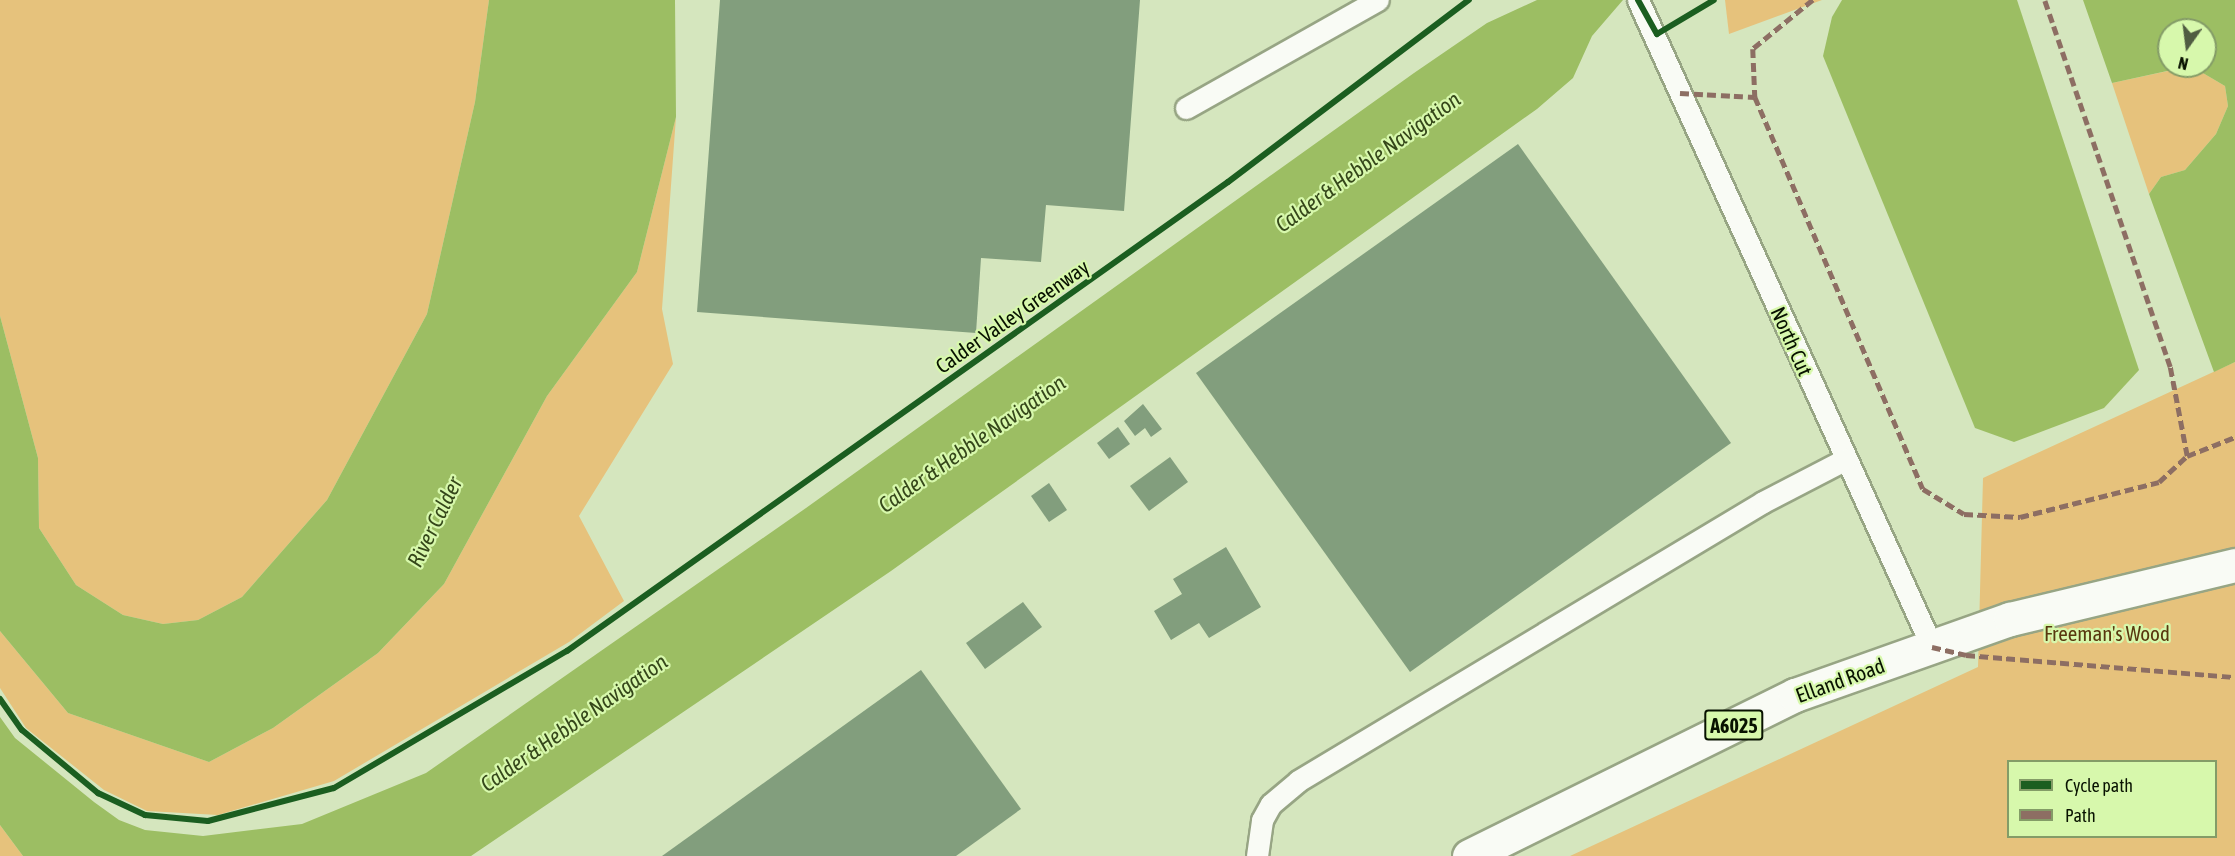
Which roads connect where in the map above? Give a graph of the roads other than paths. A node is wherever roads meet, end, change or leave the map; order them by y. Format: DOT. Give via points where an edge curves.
graph roads {
  1 [pos="1378,0"];
  2 [pos="1638,0"];
  3 [pos="1186,108"];
  4 [pos="1846,459"];
  5 [pos="2235,565"];
  6 [pos="1932,646"];
  7 [pos="1257,856"];
  8 [pos="1469,856"];
  1 -- 3 [label="lane"];
  2 -- 4 [label="lane, North Cut" via="1657,34"];
  4 -- 6 [label="lane, North Cut"];
  4 -- 7 [label="lane" via="1763,502 1298,781 1271,804 1262,820"];
  5 -- 6 [label="main road, Elland Road / A6025" via="2010,619"];
  6 -- 8 [label="main road, Elland Road / A6025" via="1795,695"];
}
